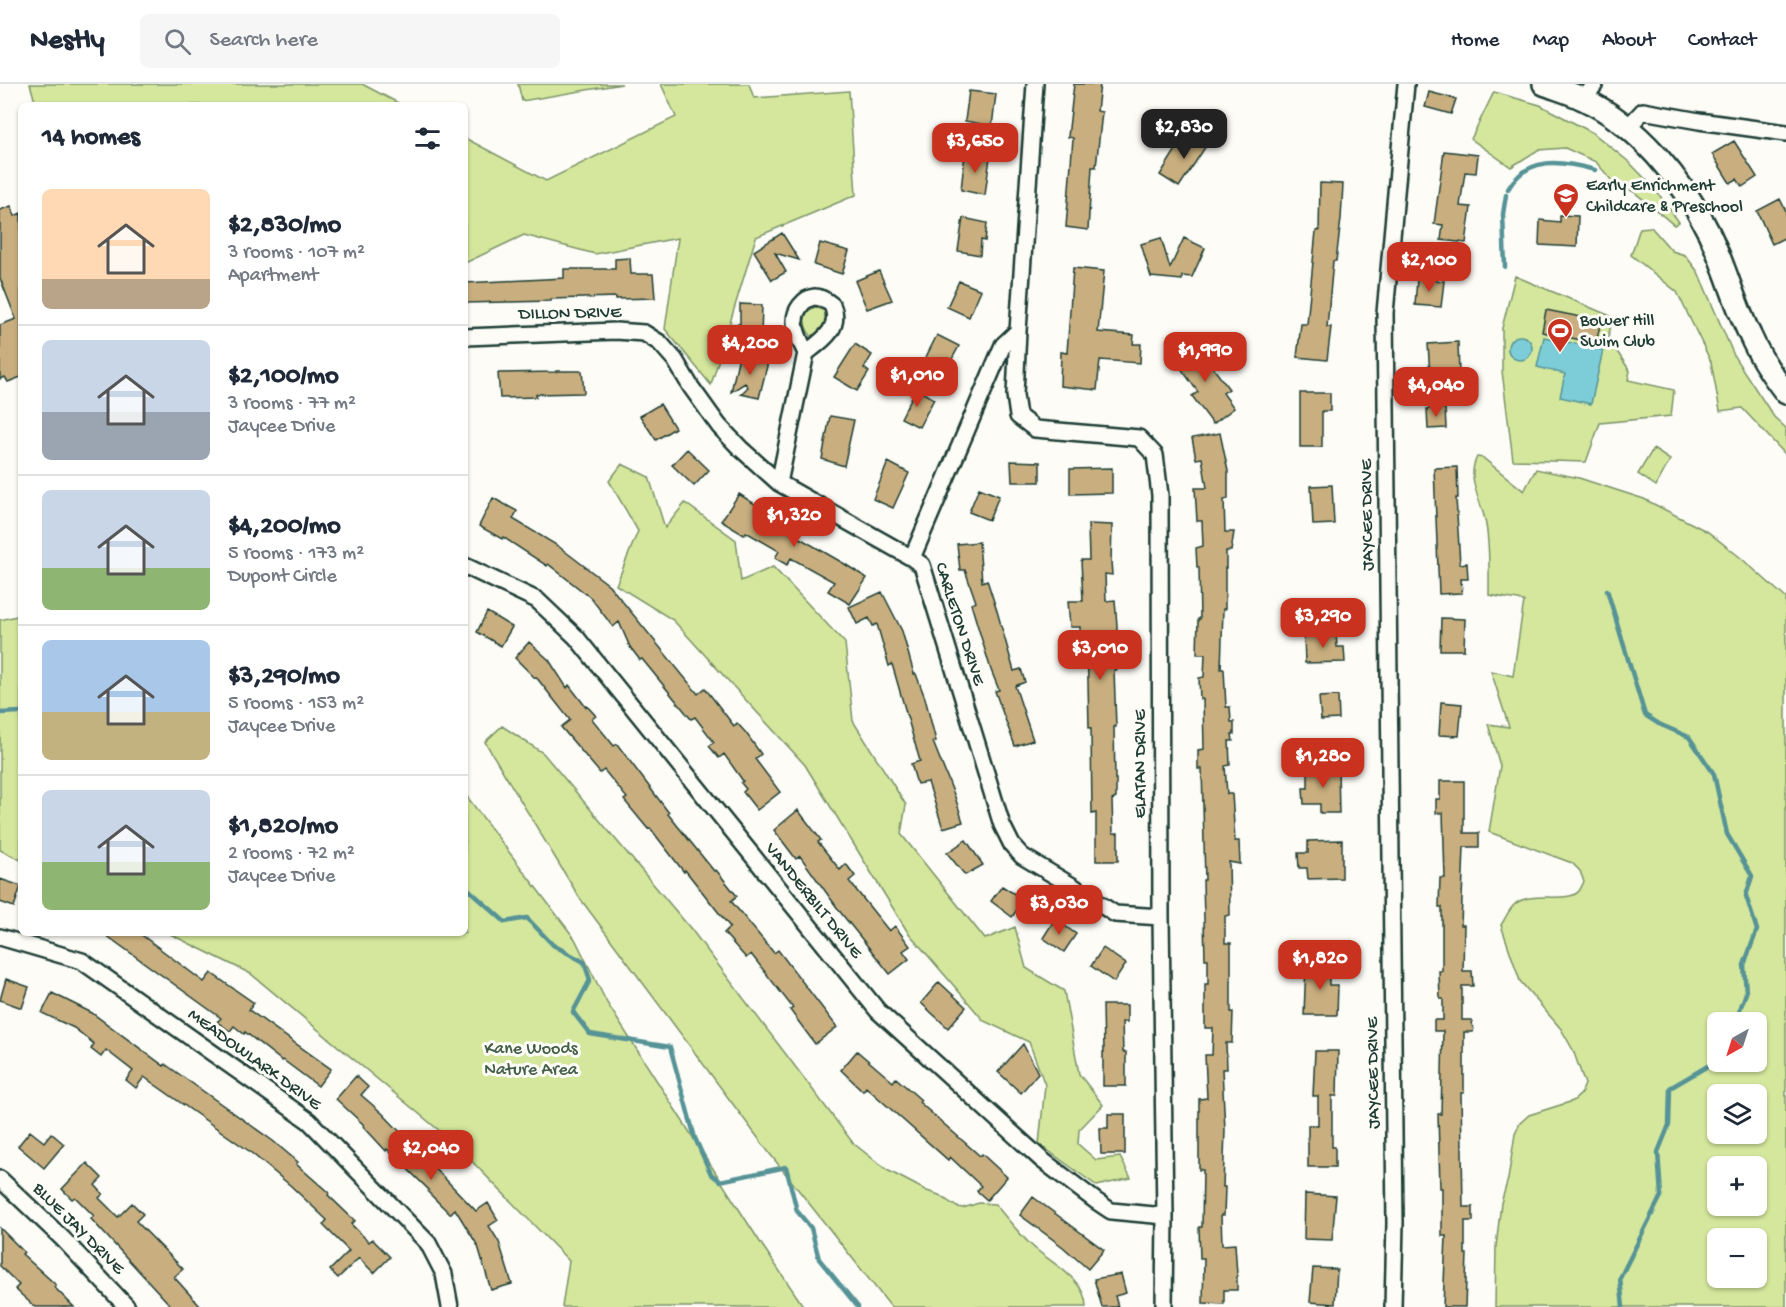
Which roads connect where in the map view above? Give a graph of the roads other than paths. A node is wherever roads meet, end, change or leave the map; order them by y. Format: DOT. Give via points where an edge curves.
graph roads {
  1 [pos="1035,84"];
  2 [pos="1406,84"];
  3 [pos="1544,84"];
  4 [pos="1590,92"];
  5 [pos="1628,127"];
  6 [pos="1786,133"];
  7 [pos="1018,332"];
  8 [pos="468,337"];
  9 [pos="806,353"];
  10 [pos="1786,393"];
  11 [pos="779,483"];
  12 [pos="912,558"];
  13 [pos="468,567"];
  14 [pos="1161,917"];
  15 [pos="0,937"];
  16 [pos="0,1179"];
  17 [pos="1165,1216"];
  18 [pos="127,1307"];
  19 [pos="450,1307"];
  20 [pos="1164,1307"];
  21 [pos="1393,1307"];
  1 -- 7 [label="street"];
  2 -- 21 [label="street, JAYCEE DRIVE" via="1385,313"];
  3 -- 4 [label="main road"];
  4 -- 5 [label="main road"];
  5 -- 6 [label="street" via="1643,111"];
  5 -- 10 [label="main road" via="1690,199 1709,234 1750,336"];
  7 -- 12 [label="street, CARLETON DRIVE" via="1003,345"];
  7 -- 14 [label="street, ELATAN DRIVE" via="1018,416 1035,429 1140,438 1155,455 1160,495"];
  8 -- 11 [label="street, DILLON DRIVE" via="644,333 675,360 719,426"];
  9 -- 11 [label="street"];
  11 -- 12 [label="street, DILLON DRIVE"];
  12 -- 14 [label="street, CARLETON DRIVE" via="922,565 1002,825 1012,845 1022,856 1115,914"];
  13 -- 17 [label="street, VANDERBILT DRIVE" via="537,600 576,637 878,1011 1042,1160 1096,1201 1111,1211"];
  14 -- 17 [label="street, ELATAN DRIVE"];
  15 -- 19 [label="street, MEADOWLARK DRIVE" via="82,961 309,1121 428,1243 444,1274"];
  16 -- 18 [label="street, BLUE JAY DRIVE"];
  17 -- 20 [label="street, ELATAN DRIVE"];
}
